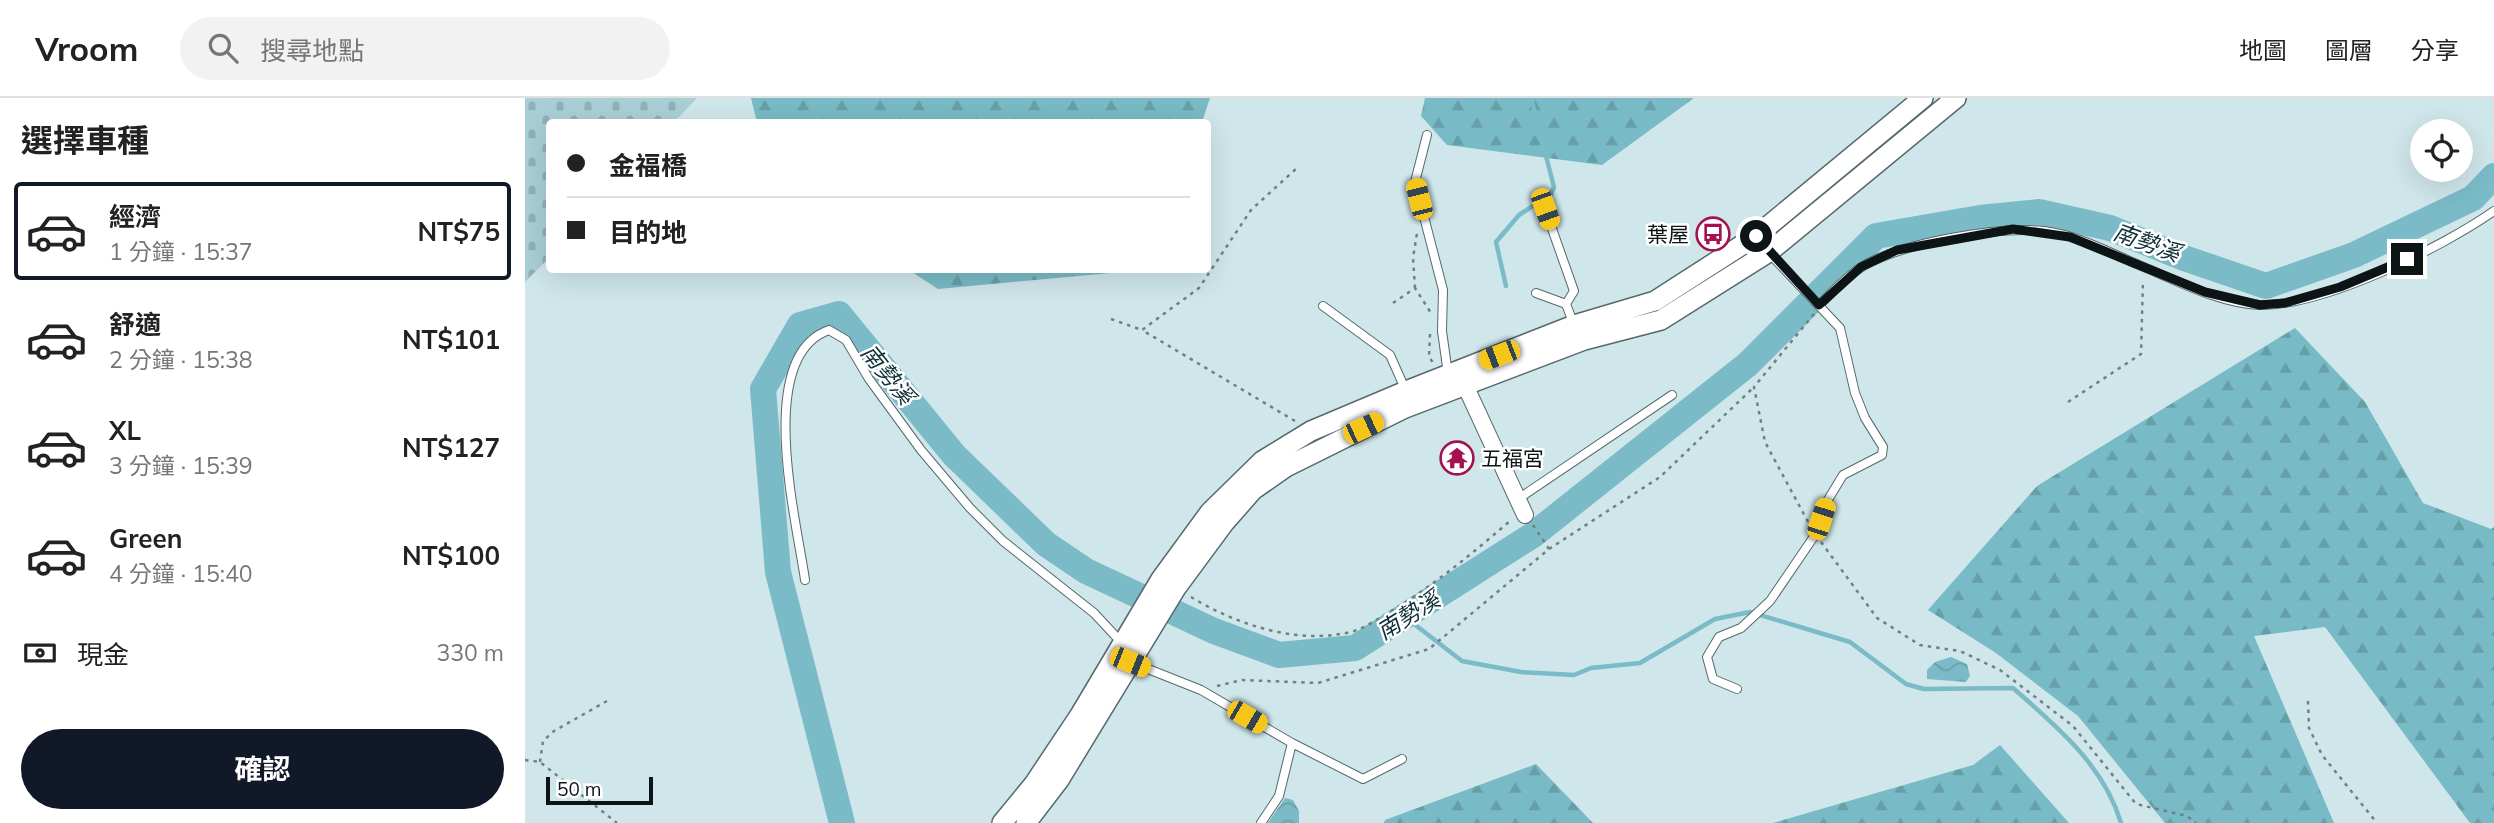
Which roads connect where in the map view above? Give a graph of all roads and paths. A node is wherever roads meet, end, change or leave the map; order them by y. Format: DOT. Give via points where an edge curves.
graph roads {
  1 [pos="1923,98"];
  2 [pos="1956,98"];
  3 [pos="1427,135"];
  4 [pos="1298,167"];
  5 [pos="1545,209"];
  6 [pos="2494,211"];
  7 [pos="1423,215"];
  8 [pos="1756,236"];
  9 [pos="1772,256"];
  10 [pos="2143,266"];
  11 [pos="1211,270"];
  12 [pos="1209,273"];
  13 [pos="1415,288"];
  14 [pos="1535,293"];
  15 [pos="1393,303"];
  16 [pos="1566,304"];
  17 [pos="1819,304"];
  18 [pos="1323,306"];
  19 [pos="1431,315"];
  20 [pos="1111,319"];
  21 [pos="1431,326"];
  22 [pos="1142,330"];
  23 [pos="1579,333"];
  24 [pos="1448,374"];
  25 [pos="1465,386"];
  26 [pos="1754,387"];
  27 [pos="1406,391"];
  28 [pos="1672,395"];
  29 [pos="2068,402"];
  30 [pos="1316,439"];
  31 [pos="1522,508"];
  32 [pos="1815,535"];
  33 [pos="1549,549"];
  34 [pos="805,580"];
  35 [pos="1170,587"];
  36 [pos="1138,631"];
  37 [pos="1121,642"];
  38 [pos="1130,662"];
  39 [pos="1737,689"];
  40 [pos="1202,690"];
  41 [pos="607,701"];
  42 [pos="2308,701"];
  43 [pos="1292,743"];
  44 [pos="1402,759"];
  45 [pos="525,760"];
  46 [pos="540,762"];
  47 [pos="617,823"];
  48 [pos="1002,823"];
  49 [pos="1026,823"];
  50 [pos="1261,823"];
  51 [pos="2196,823"];
  52 [pos="2377,823"];
  1 -- 8 [label="street"];
  2 -- 9 [label="street"];
  3 -- 7 [label="lane" via="1415,182"];
  4 -- 11 [label="path" via="1251,210"];
  5 -- 16 [label="lane" via="1574,291"];
  6 -- 10 [label="lane" via="2465,231 2407,259 2340,287 2285,303 2242,303"];
  7 -- 13 [label="path" via="1415,240"];
  7 -- 24 [label="lane" via="1443,290"];
  8 -- 9 [label="street"];
  8 -- 23 [label="street" via="1655,301"];
  9 -- 17 [label="lane"];
  9 -- 23 [label="street" via="1661,320"];
  10 -- 17 [label="lane" via="2070,237 2013,229 1897,250 1861,267"];
  10 -- 29 [label="path" via="2141,354"];
  12 -- 22 [label="path" via="1199,288"];
  13 -- 15 [label="path"];
  13 -- 19 [label="path"];
  14 -- 16 [label="lane"];
  16 -- 23 [label="lane"];
  17 -- 26 [label="path"];
  17 -- 32 [label="lane" via="1840,328 1855,393 1883,447 1882,455 1843,475 1826,503"];
  18 -- 27 [label="lane" via="1390,355"];
  20 -- 22 [label="path"];
  21 -- 24 [label="path" via="1429,357"];
  22 -- 30 [label="path"];
  23 -- 24 [label="street"];
  23 -- 25 [label="street"];
  24 -- 25 [label="street"];
  24 -- 27 [label="street"];
  25 -- 30 [label="street"];
  25 -- 31 [label="street"];
  26 -- 32 [label="path" via="1765,442"];
  26 -- 33 [label="path" via="1660,477"];
  27 -- 30 [label="street"];
  28 -- 31 [label="lane"];
  30 -- 35 [label="street" via="1262,461 1236,484 1210,512"];
  31 -- 33 [label="path"];
  31 -- 35 [label="path" via="1409,600 1356,631 1321,636 1275,631 1235,621"];
  32 -- 39 [label="lane" via="1770,601 1741,628 1719,637 1707,657 1713,679"];
  32 -- 51 [label="path" via="1877,618 1920,645 1960,651 2000,670 2073,726 2113,772 2130,800 2187,816"];
  33 -- 40 [label="path" via="1429,649 1318,683 1243,680"];
  34 -- 37 [label="lane" via="787,455 786,400 801,350 817,334 829,330 846,340 891,409 970,508 1003,541 1094,613"];
  35 -- 36 [label="street"];
  36 -- 37 [label="street"];
  36 -- 38 [label="street"];
  37 -- 38 [label="street"];
  37 -- 48 [label="street" via="1080,715"];
  38 -- 40 [label="lane"];
  38 -- 49 [label="street" via="1059,780"];
  40 -- 43 [label="lane"];
  41 -- 46 [label="path" via="543,741"];
  42 -- 52 [label="path" via="2309,728 2322,755"];
  43 -- 44 [label="lane" via="1363,779"];
  43 -- 50 [label="lane" via="1279,796"];
  45 -- 46 [label="path"];
  46 -- 47 [label="path"];
}
